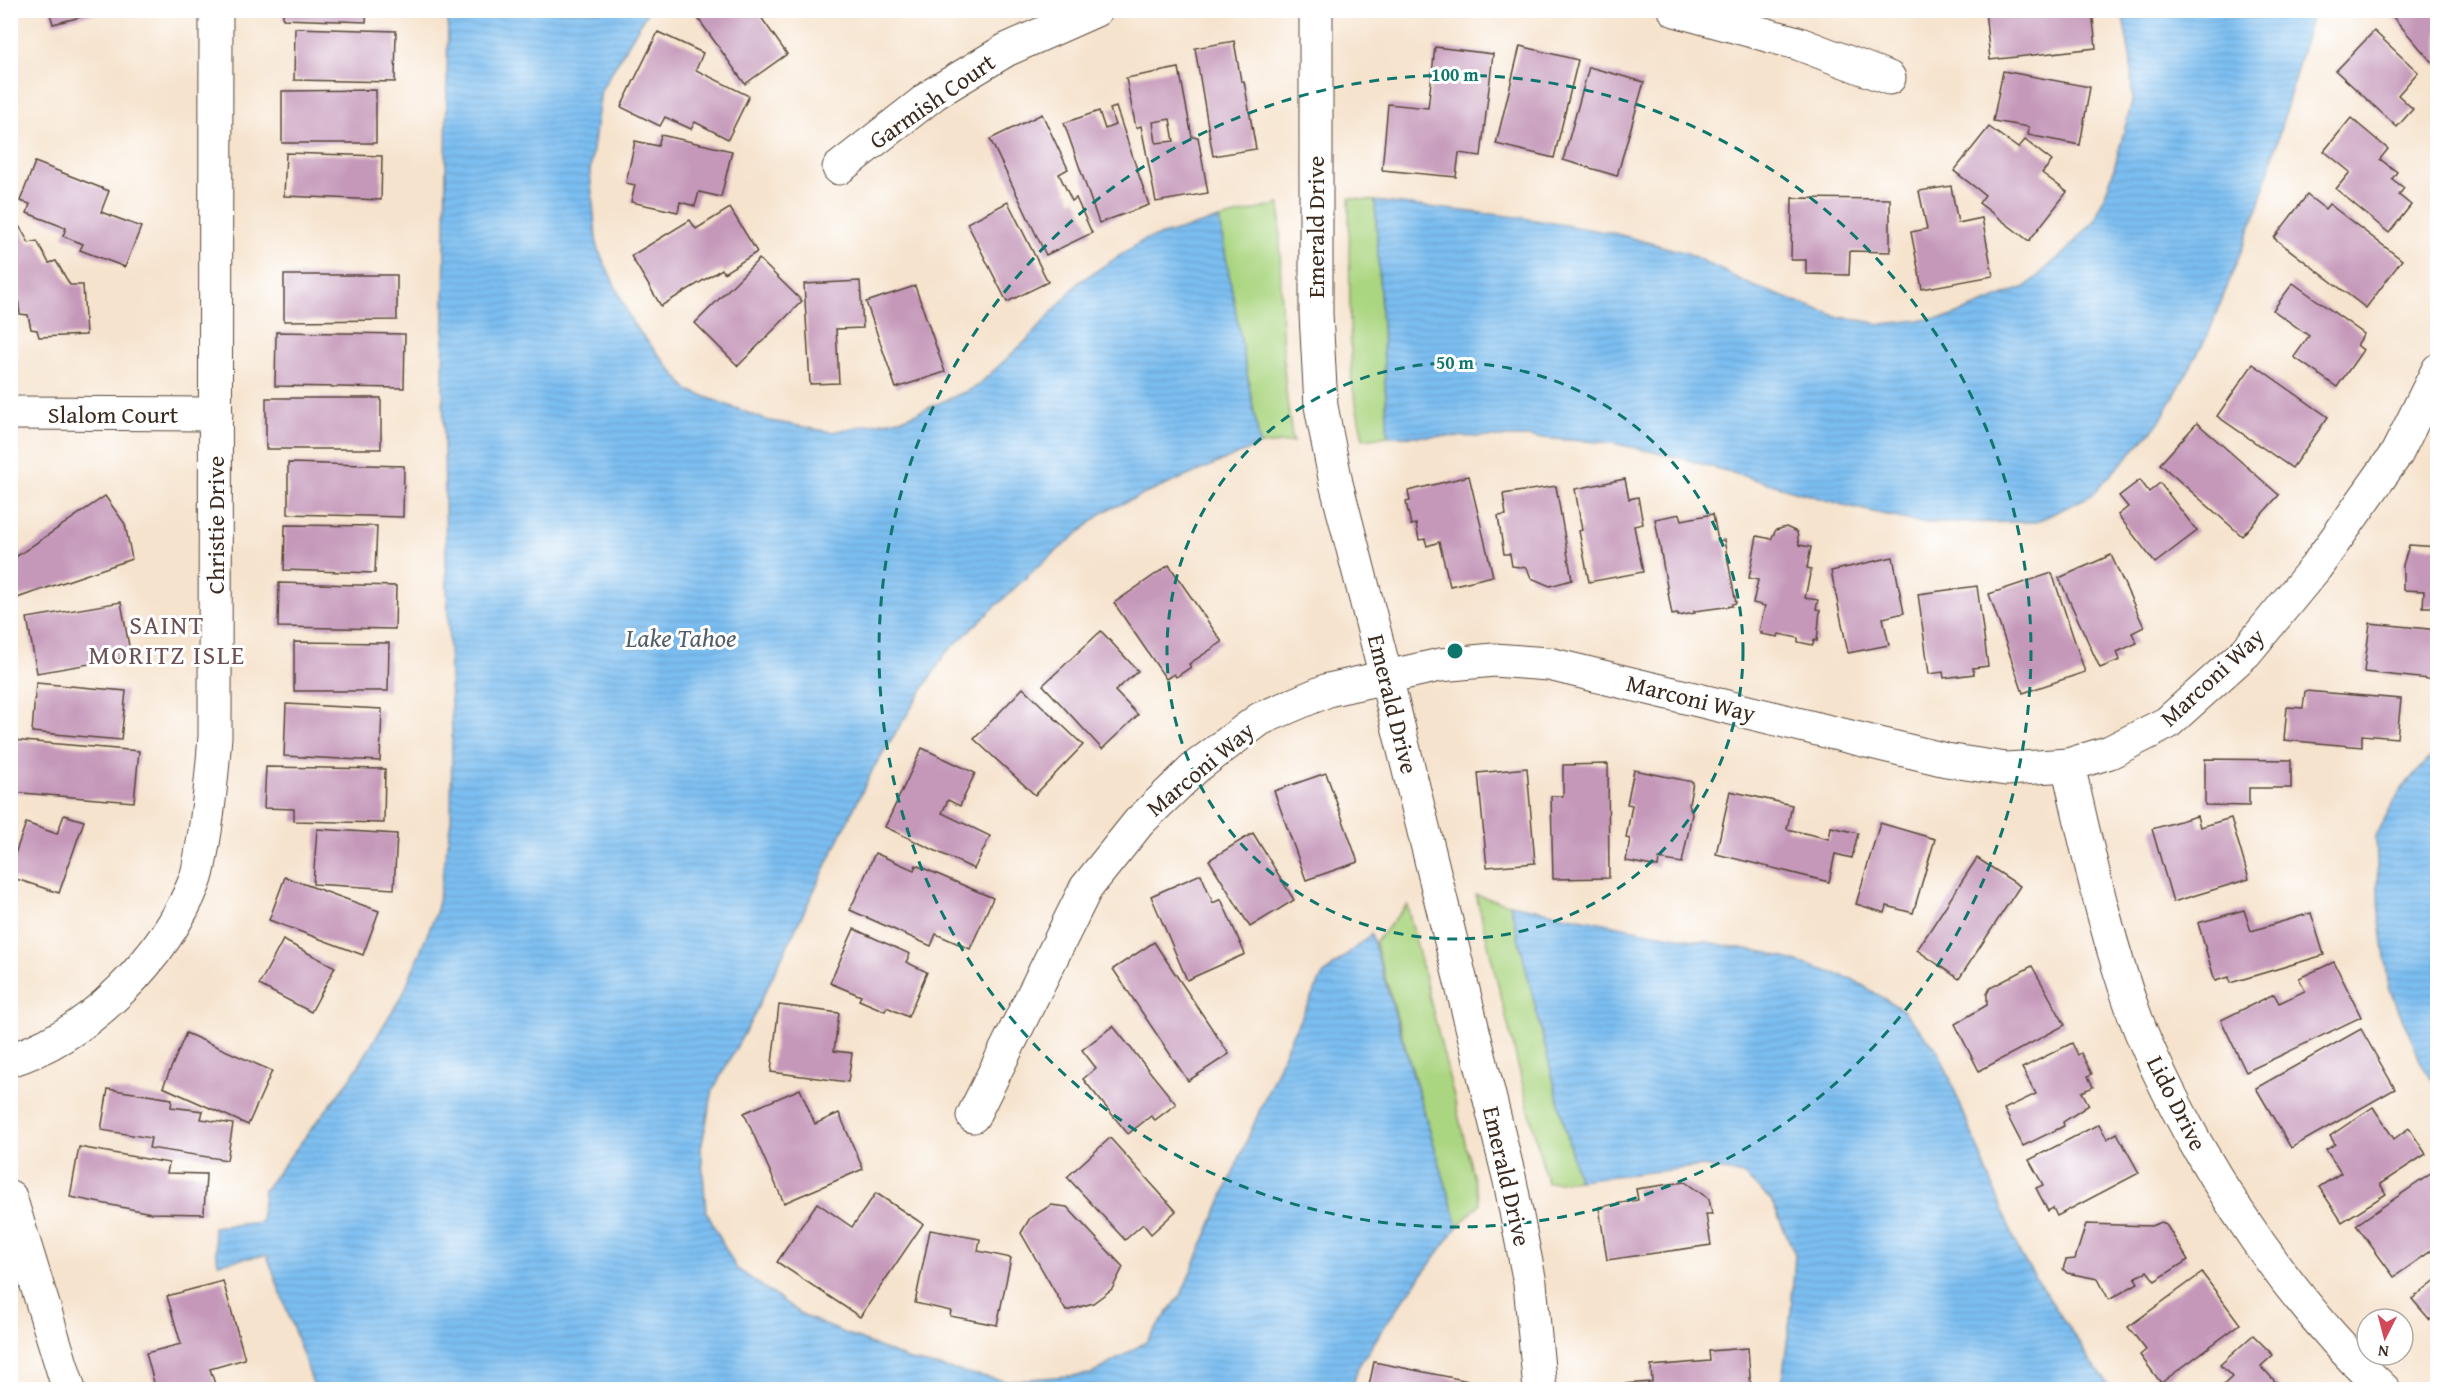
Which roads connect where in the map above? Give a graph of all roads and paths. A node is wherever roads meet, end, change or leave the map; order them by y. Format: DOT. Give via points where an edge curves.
graph roads {
  1 [pos="216,10"];
  2 [pos="1096,10"];
  3 [pos="1316,10"];
  4 [pos="1675,10"];
  5 [pos="1889,78"];
  6 [pos="839,168"];
  7 [pos="2438,370"];
  8 [pos="10,413"];
  9 [pos="216,414"];
  10 [pos="1386,677"];
  11 [pos="2068,765"];
  12 [pos="10,1060"];
  13 [pos="974,1116"];
  14 [pos="10,1197"];
  15 [pos="69,1389"];
  16 [pos="1540,1389"];
  17 [pos="2384,1389"];
  1 -- 9 [label="street, Christie Drive"];
  2 -- 6 [label="street, Garmish Court" via="1006,50 935,93"];
  3 -- 10 [label="street, Emerald Drive" via="1316,314 1321,406 1336,483"];
  4 -- 5 [label="street" via="1797,43"];
  7 -- 11 [label="street, Marconi Way" via="2397,453 2316,567 2246,652 2167,723 2110,752"];
  8 -- 9 [label="street, Slalom Court"];
  9 -- 12 [label="street, Christie Drive" via="214,736 210,808 195,879 167,936 129,983 75,1028"];
  10 -- 11 [label="street, Marconi Way" via="1440,665 1494,660 1549,664 1946,760 2007,769"];
  10 -- 13 [label="street, Marconi Way" via="1328,690 1260,719 1196,767 1139,822 1086,888"];
  10 -- 16 [label="street, Emerald Drive" via="1510,1181 1530,1283"];
  11 -- 17 [label="street, Lido Drive" via="2105,923 2137,1020 2174,1103 2217,1180 2273,1266 2353,1360"];
  14 -- 15 [label="street"];
}
